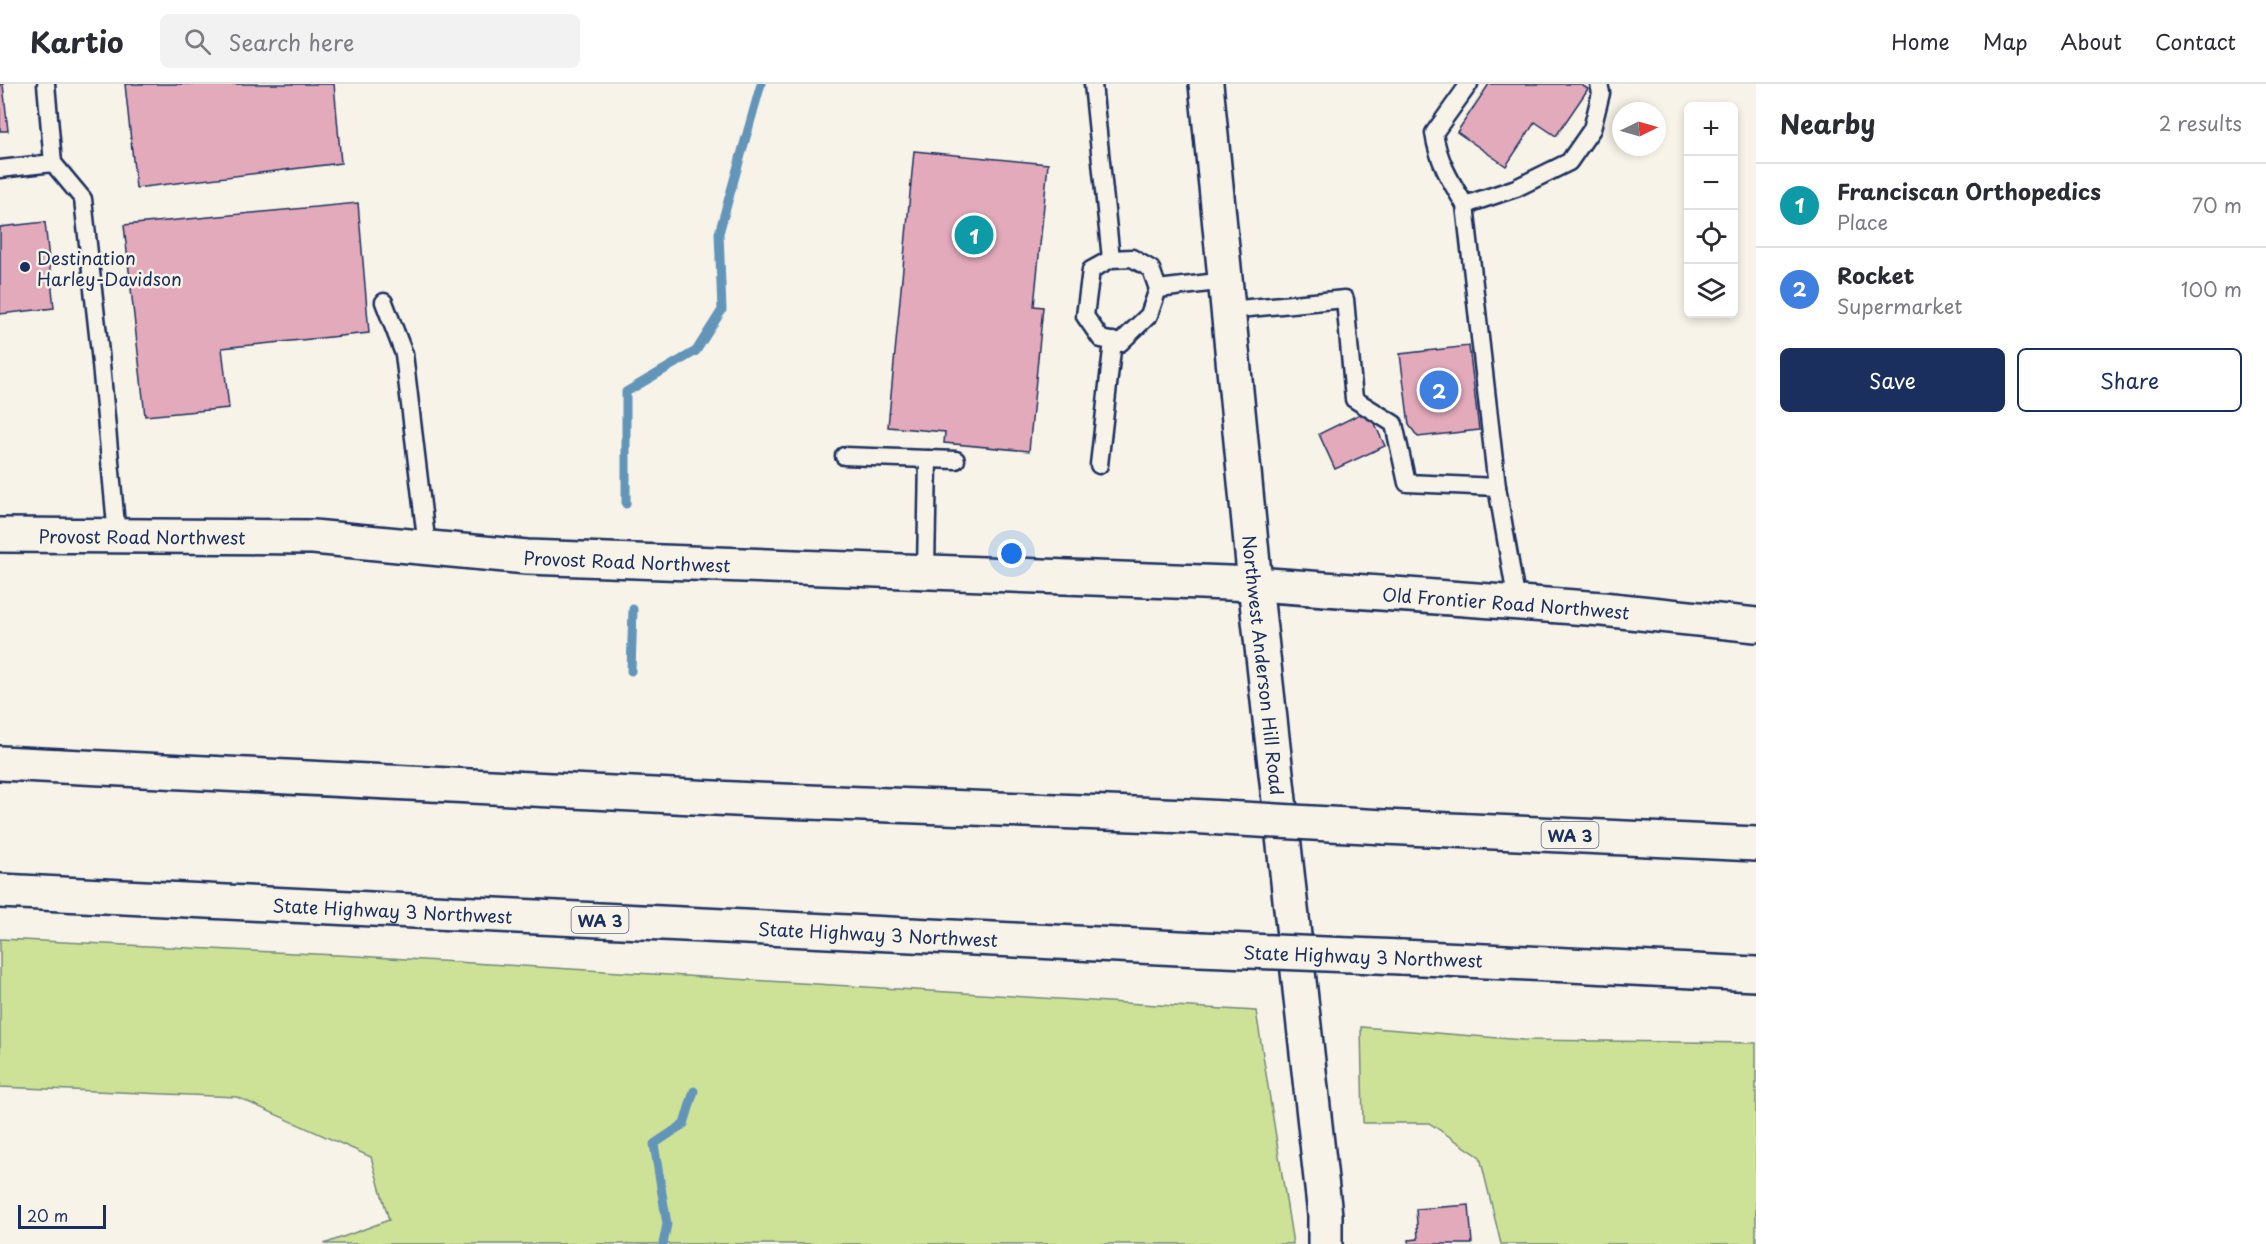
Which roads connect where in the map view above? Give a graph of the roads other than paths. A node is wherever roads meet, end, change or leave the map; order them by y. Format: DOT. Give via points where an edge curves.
graph roads {
  1 [pos="46,84"];
  2 [pos="1093,84"];
  3 [pos="1206,84"];
  4 [pos="1469,84"];
  5 [pos="1599,84"];
  6 [pos="54,163"];
  7 [pos="0,169"];
  8 [pos="1466,205"];
  9 [pos="1111,259"];
  10 [pos="1158,289"];
  11 [pos="1227,295"];
  12 [pos="384,302"];
  13 [pos="1113,341"];
  14 [pos="844,456"];
  15 [pos="928,459"];
  16 [pos="956,460"];
  17 [pos="1099,465"];
  18 [pos="1497,487"];
  19 [pos="0,535"];
  20 [pos="117,536"];
  21 [pos="427,548"];
  22 [pos="926,571"];
  23 [pos="1255,584"];
  24 [pos="1517,603"];
  25 [pos="1756,625"];
  26 [pos="0,763"];
  27 [pos="1756,844"];
  28 [pos="0,891"];
  29 [pos="1756,974"];
  30 [pos="1325,1244"];
  1 -- 6 [label="lane"];
  2 -- 9 [label="lane"];
  3 -- 11 [label="main road, Northwest Anderson Hill Road"];
  4 -- 8 [label="lane" via="1434,134 1448,178"];
  5 -- 8 [label="lane" via="1601,93 1592,129 1569,162 1516,188"];
  6 -- 7 [label="lane"];
  6 -- 20 [label="lane" via="83,199"];
  8 -- 18 [label="lane"];
  9 -- 10 [label="lane" via="1132,258 1151,269"];
  9 -- 13 [label="lane" via="1091,270 1085,316 1101,339"];
  10 -- 11 [label="lane"];
  10 -- 13 [label="lane" via="1149,315 1120,343"];
  11 -- 18 [label="lane" via="1345,299 1354,399 1394,424 1407,483"];
  11 -- 23 [label="main road, Northwest Anderson Hill Road"];
  12 -- 21 [label="lane" via="404,354"];
  13 -- 17 [label="lane"];
  14 -- 15 [label="lane"];
  15 -- 16 [label="lane"];
  15 -- 22 [label="lane"];
  18 -- 24 [label="lane"];
  19 -- 20 [label="main road, Provost Road Northwest"];
  20 -- 21 [label="main road, Provost Road Northwest" via="313,537"];
  21 -- 22 [label="main road, Provost Road Northwest" via="527,557"];
  22 -- 23 [label="main road, Provost Road Northwest"];
  23 -- 24 [label="main road, Old Frontier Road Northwest"];
  23 -- 30 [label="main road, Northwest Anderson Hill Road" via="1325,1215"];
  24 -- 25 [label="main road, Old Frontier Road Northwest"];
  26 -- 27 [label="main road, WA 3, bridge"];
  28 -- 29 [label="main road, State Highway 3 Northwest / WA 3, bridge"];
}
